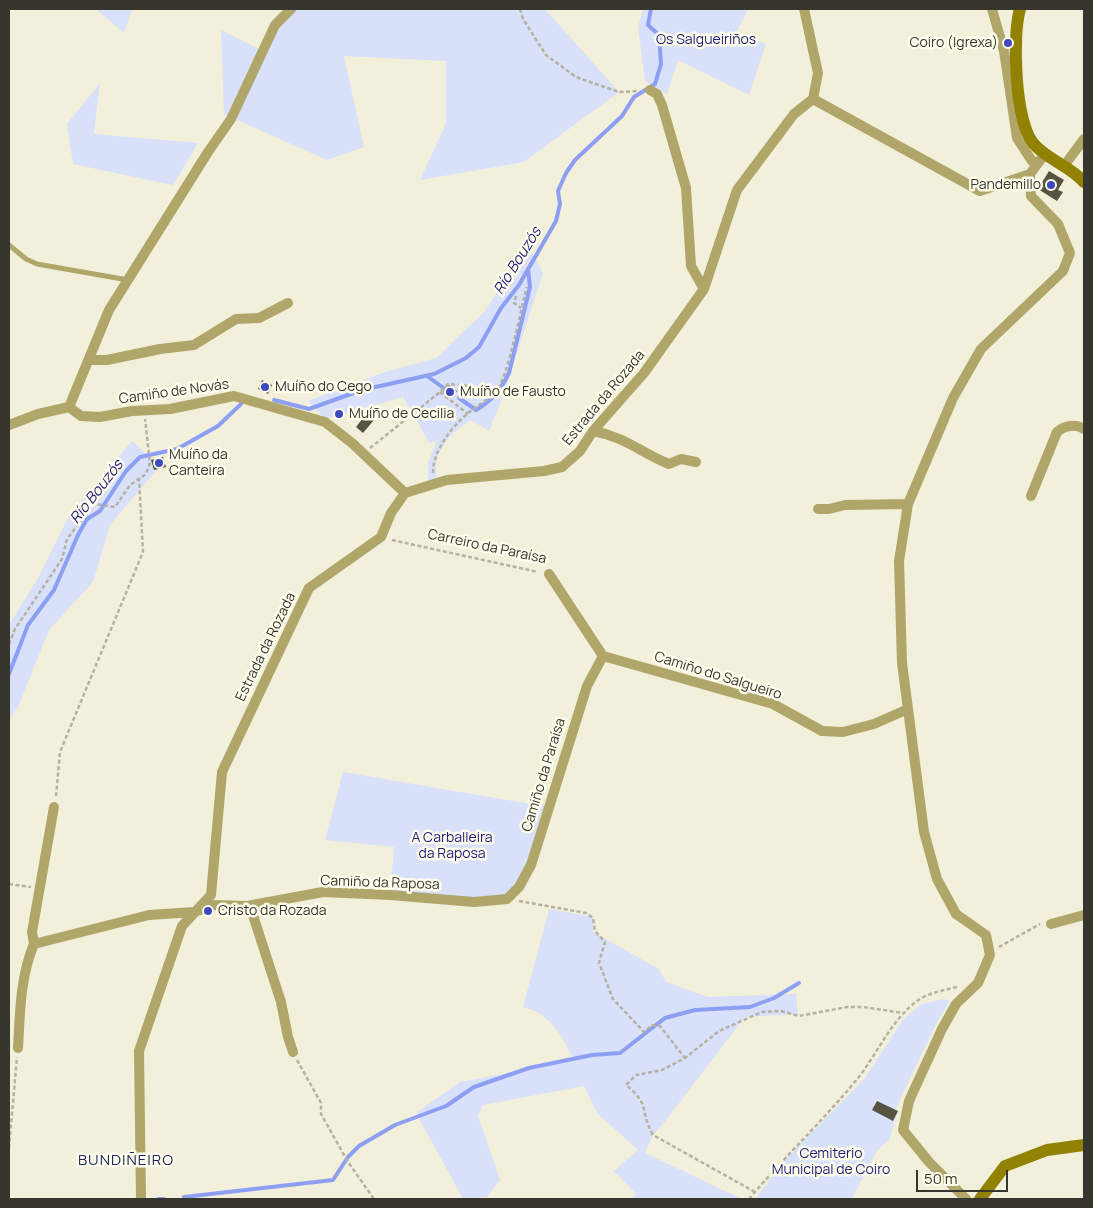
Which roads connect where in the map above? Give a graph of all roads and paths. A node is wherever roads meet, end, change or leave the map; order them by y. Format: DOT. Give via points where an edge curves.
graph roads {
  1 [pos="291,9"];
  2 [pos="520,9"];
  3 [pos="804,9"];
  4 [pos="992,9"];
  5 [pos="1020,9"];
  6 [pos="645,90"];
  7 [pos="813,99"];
  8 [pos="1084,140"];
  9 [pos="1041,159"];
  10 [pos="1064,166"];
  11 [pos="1030,174"];
  12 [pos="1084,182"];
  13 [pos="9,245"];
  14 [pos="128,280"];
  15 [pos="527,286"];
  16 [pos="704,289"];
  17 [pos="516,296"];
  18 [pos="288,303"];
  19 [pos="521,308"];
  20 [pos="89,360"];
  21 [pos="498,389"];
  22 [pos="441,392"];
  23 [pos="69,407"];
  24 [pos="144,410"];
  25 [pos="469,412"];
  26 [pos="9,426"];
  27 [pos="1084,430"];
  28 [pos="593,431"];
  29 [pos="363,454"];
  30 [pos="696,462"];
  31 [pos="139,478"];
  32 [pos="433,484"];
  33 [pos="405,493"];
  34 [pos="1031,496"];
  35 [pos="908,504"];
  36 [pos="818,509"];
  37 [pos="381,537"];
  38 [pos="549,574"];
  39 [pos="9,644"];
  40 [pos="603,656"];
  41 [pos="908,709"];
  42 [pos="54,807"];
  43 [pos="9,884"];
  44 [pos="40,888"];
  45 [pos="508,899"];
  46 [pos="250,906"];
  47 [pos="194,912"];
  48 [pos="1084,915"];
  49 [pos="1051,924"];
  50 [pos="34,944"];
  51 [pos="990,955"];
  52 [pos="978,982"];
  53 [pos="903,1013"];
  54 [pos="18,1048"];
  55 [pos="293,1052"];
  56 [pos="685,1058"];
  57 [pos="1084,1145"];
  58 [pos="9,1148"];
  59 [pos="755,1192"];
  60 [pos="141,1199"];
  61 [pos="374,1199"];
  62 [pos="749,1199"];
  63 [pos="966,1199"];
  64 [pos="980,1199"];
  1 -- 14 [label="street" via="275,25 231,119"];
  2 -- 6 [label="path" via="546,55 576,77 619,92"];
  3 -- 7 [label="street" via="818,73"];
  4 -- 9 [label="street" via="1004,51 1017,138 1032,161"];
  5 -- 9 [label="street" via="1016,21 1022,121"];
  6 -- 16 [label="street" via="657,94 662,105 686,188 691,266"];
  7 -- 11 [label="street" via="980,191"];
  7 -- 16 [label="street, Estrada da Rozada" via="794,114 737,190"];
  8 -- 10 [label="street"];
  9 -- 10 [label="street"];
  9 -- 11 [label="street"];
  10 -- 12 [label="street" via="1075,171"];
  11 -- 35 [label="street" via="1031,196 1058,224 1070,252 1063,271 981,349 953,398"];
  13 -- 14 [label="lane" via="37,264"];
  14 -- 20 [label="street" via="109,310"];
  15 -- 19 [label="path"];
  16 -- 28 [label="street, Estrada da Rozada" via="644,373"];
  17 -- 19 [label="path" via="514,302"];
  18 -- 20 [label="street" via="259,318 236,319 194,345 107,360"];
  19 -- 21 [label="path"];
  20 -- 23 [label="street"];
  21 -- 22 [label="path" via="448,384"];
  21 -- 25 [label="path"];
  22 -- 25 [label="path"];
  22 -- 29 [label="path"];
  23 -- 24 [label="street, Camiño de Novás" via="81,416 100,417"];
  23 -- 26 [label="street" via="38,414"];
  24 -- 29 [label="street, Camiño de Novás" via="178,408 234,396 325,422"];
  24 -- 31 [label="path" via="150,463 149,469"];
  25 -- 32 [label="path" via="444,439 433,464"];
  27 -- 34 [label="street" via="1079,426 1069,426 1057,432"];
  28 -- 30 [label="street" via="630,442 670,464 681,459"];
  28 -- 32 [label="street, Estrada da Rozada" via="580,451 562,467"];
  29 -- 33 [label="street, Camiño de Novás"];
  31 -- 39 [label="path" via="112,506 95,504 67,540 62,558"];
  31 -- 42 [label="path" via="143,552 60,752"];
  32 -- 33 [label="street, Estrada da Rozada"];
  33 -- 37 [label="street"];
  35 -- 36 [label="street"];
  35 -- 41 [label="street" via="899,561 902,663"];
  37 -- 38 [label="path, Carreiro da Paraísa"];
  37 -- 47 [label="street, Estrada da Rozada" via="309,588 222,772 211,895"];
  38 -- 40 [label="street, Carreiro da Paraísa"];
  40 -- 41 [label="street, Camiño do Salgueiro" via="772,704 822,731 843,732"];
  40 -- 45 [label="street, Camiño da Paraísa" via="587,686 531,866"];
  41 -- 51 [label="street" via="924,832 938,879 956,914 986,935"];
  42 -- 44 [label="street"];
  43 -- 44 [label="path"];
  44 -- 50 [label="street" via="32,932"];
  45 -- 46 [label="street, Camiño da Raposa" via="474,902 323,892"];
  45 -- 56 [label="path" via="586,913 592,918 595,931 605,942 599,962 612,999 644,1032 652,1025 660,1026"];
  46 -- 47 [label="street, Camiño da Raposa" via="215,905"];
  46 -- 55 [label="street" via="281,1002"];
  47 -- 50 [label="street, Camiño da Raposa" via="149,915"];
  47 -- 60 [label="street, Estrada da Rozada" via="182,926 139,1050"];
  48 -- 49 [label="street"];
  49 -- 51 [label="path" via="1044,922 1019,934"];
  50 -- 54 [label="street" via="20,1003"];
  51 -- 52 [label="street"];
  52 -- 53 [label="path" via="930,993"];
  52 -- 63 [label="street" via="956,1004 942,1029 909,1101 902,1130"];
  53 -- 56 [label="path" via="863,1007 799,1016 781,1011 762,1012 719,1031"];
  53 -- 59 [label="path" via="857,1079"];
  54 -- 58 [label="path"];
  55 -- 61 [label="path" via="321,1103 321,1114"];
  56 -- 59 [label="path" via="662,1070 636,1075 626,1085 644,1105 645,1121 653,1135"];
  57 -- 64 [label="street" via="1047,1150 1005,1166"];
  59 -- 62 [label="path"];
}
